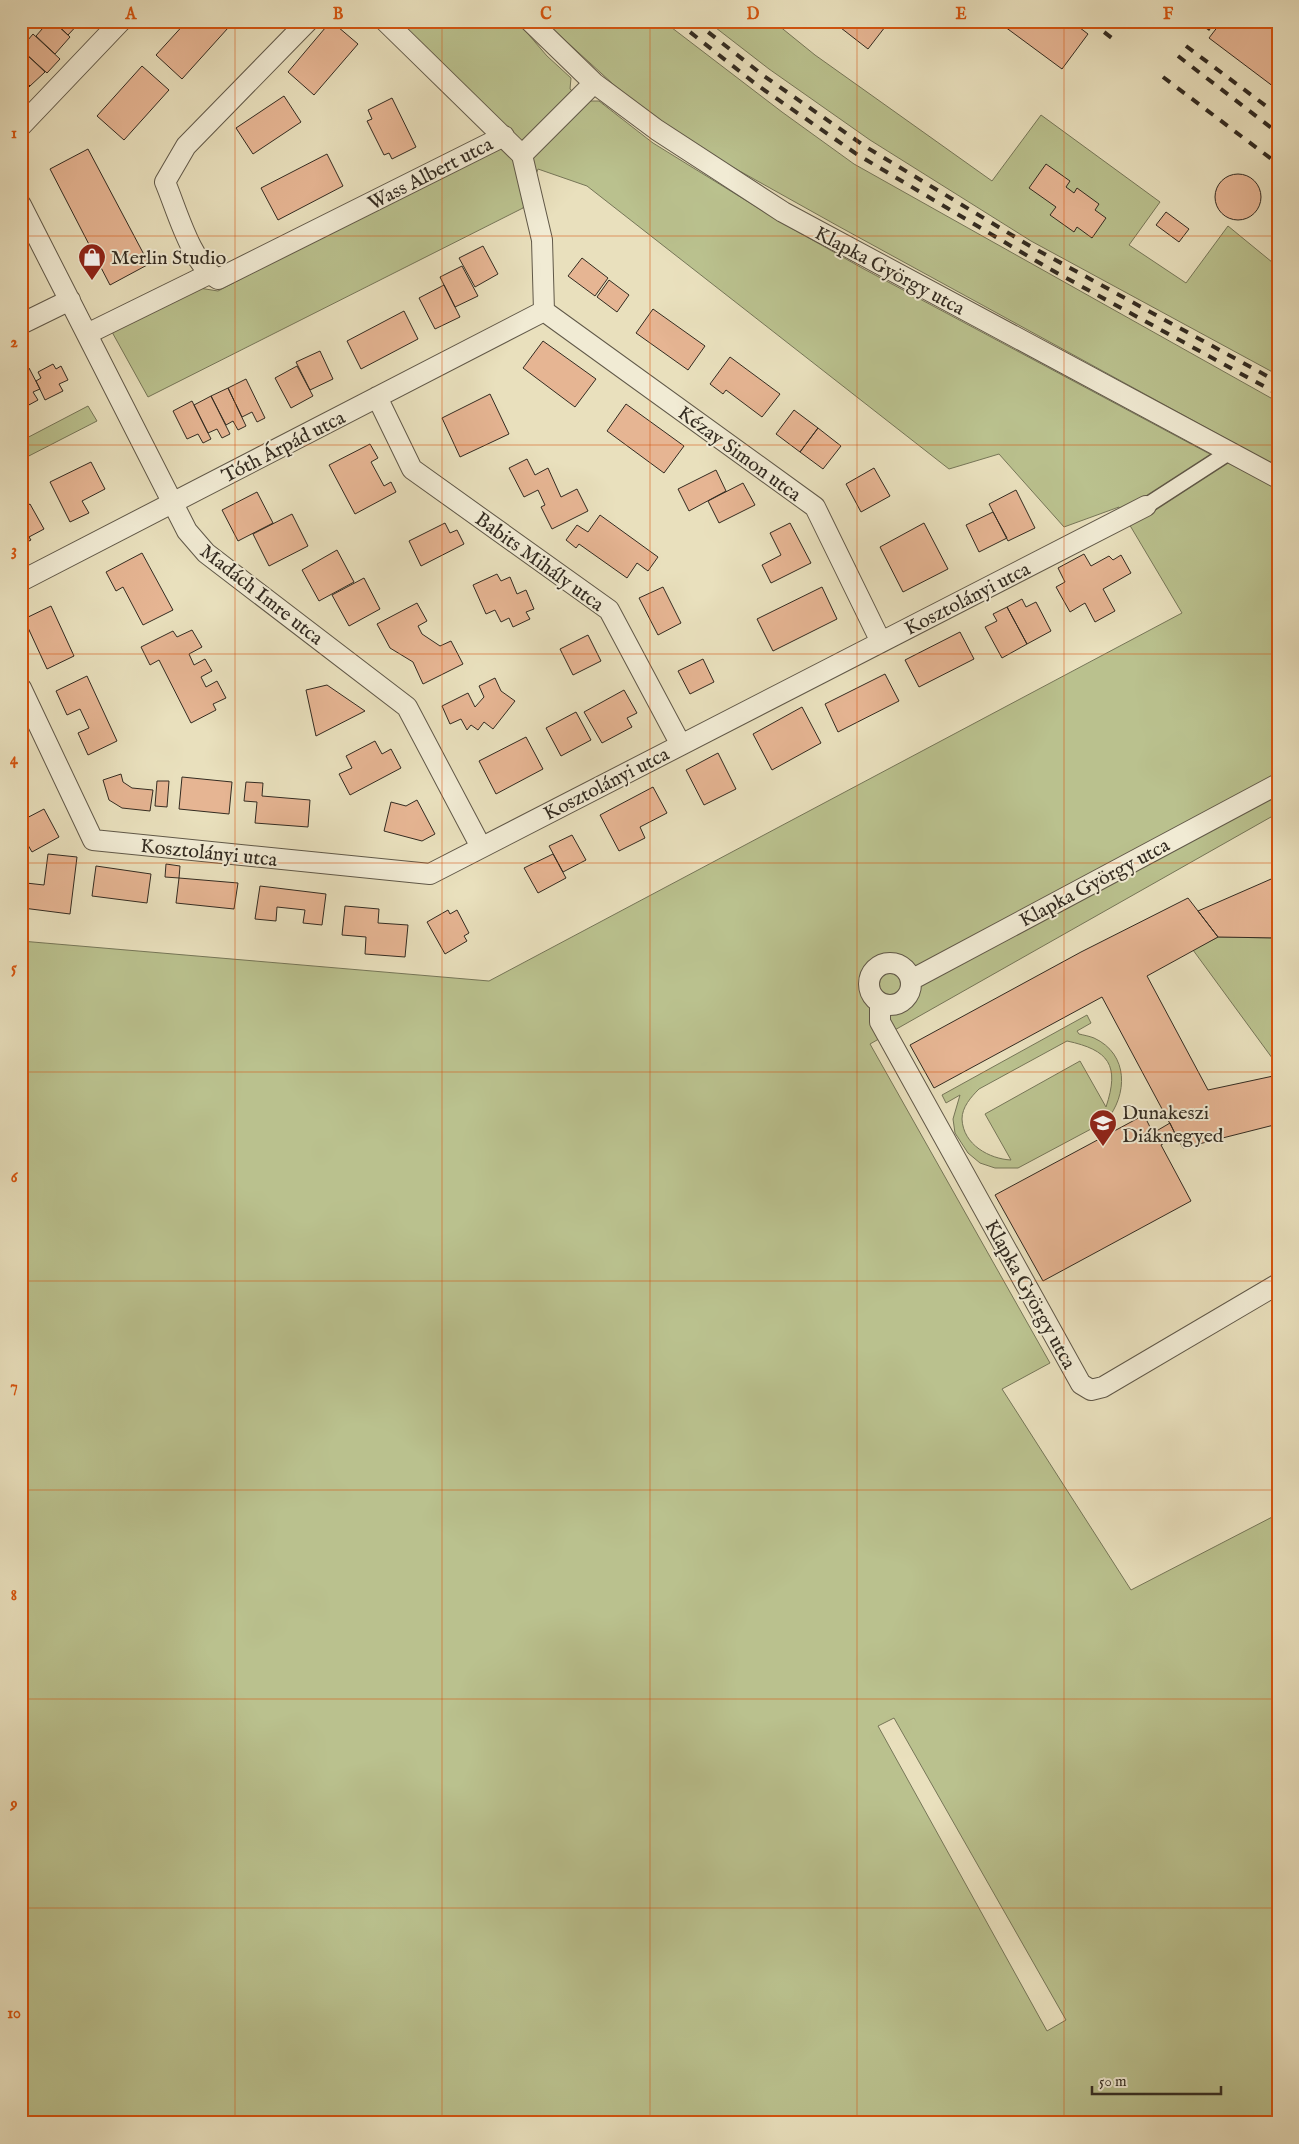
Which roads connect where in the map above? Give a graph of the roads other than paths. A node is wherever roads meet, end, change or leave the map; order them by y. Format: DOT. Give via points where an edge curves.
graph roads {
  1 [pos="121,21"];
  2 [pos="308,21"];
  3 [pos="385,21"];
  4 [pos="530,21"];
  5 [pos="594,83"];
  6 [pos="21,126"];
  7 [pos="504,136"];
  8 [pos="522,155"];
  9 [pos="21,205"];
  10 [pos="209,274"];
  11 [pos="70,300"];
  12 [pos="544,311"];
  13 [pos="21,324"];
  14 [pos="87,334"];
  15 [pos="377,398"];
  16 [pos="1228,453"];
  17 [pos="1278,478"];
  18 [pos="174,503"];
  19 [pos="1146,506"];
  20 [pos="21,582"];
  21 [pos="881,642"];
  22 [pos="21,688"];
  23 [pos="681,745"];
  24 [pos="1278,784"];
  25 [pos="481,848"];
  26 [pos="911,980"];
  27 [pos="880,1004"];
  28 [pos="1278,1284"];
  1 -- 6 [label="street"];
  2 -- 10 [label="street" via="186,146 166,182 194,252"];
  3 -- 7 [label="street, Wass Albert utca"];
  4 -- 5 [label="street, Klapka György utca"];
  5 -- 8 [label="street"];
  5 -- 16 [label="street, Klapka György utca" via="657,130 783,212"];
  7 -- 8 [label="street"];
  7 -- 10 [label="street, Wass Albert utca" via="218,279"];
  8 -- 12 [label="street" via="542,240"];
  9 -- 11 [label="street, Madách Imre utca"];
  10 -- 14 [label="street, Wass Albert utca"];
  11 -- 13 [label="street"];
  11 -- 14 [label="street, Madách Imre utca"];
  12 -- 15 [label="street, Tóth Árpád utca"];
  12 -- 21 [label="street, Kézay Simon utca" via="814,507"];
  14 -- 18 [label="street, Madách Imre utca"];
  15 -- 18 [label="street, Tóth Árpád utca"];
  15 -- 23 [label="street, Babits Mihály utca" via="412,469 609,610"];
  16 -- 17 [label="street, Klapka György utca"];
  16 -- 19 [label="street, Kosztolányi utca"];
  18 -- 20 [label="street, Tóth Árpád utca"];
  18 -- 25 [label="street, Madách Imre utca" via="187,531 206,553 407,707"];
  19 -- 21 [label="street, Kosztolányi utca"];
  21 -- 23 [label="street, Kosztolányi utca"];
  22 -- 25 [label="street, Kosztolányi utca" via="94,840 430,874"];
  23 -- 25 [label="street, Kosztolányi utca"];
  24 -- 26 [label="street, Klapka György utca"];
  26 -- 27 [label="street" via="909,993 900,1004"];
  26 -- 27 [label="street, Klapka György utca" via="897,964 877,967 868,986"];
  27 -- 28 [label="street, Klapka György utca" via="880,1022 1081,1384 1091,1390 1103,1386"];
}
